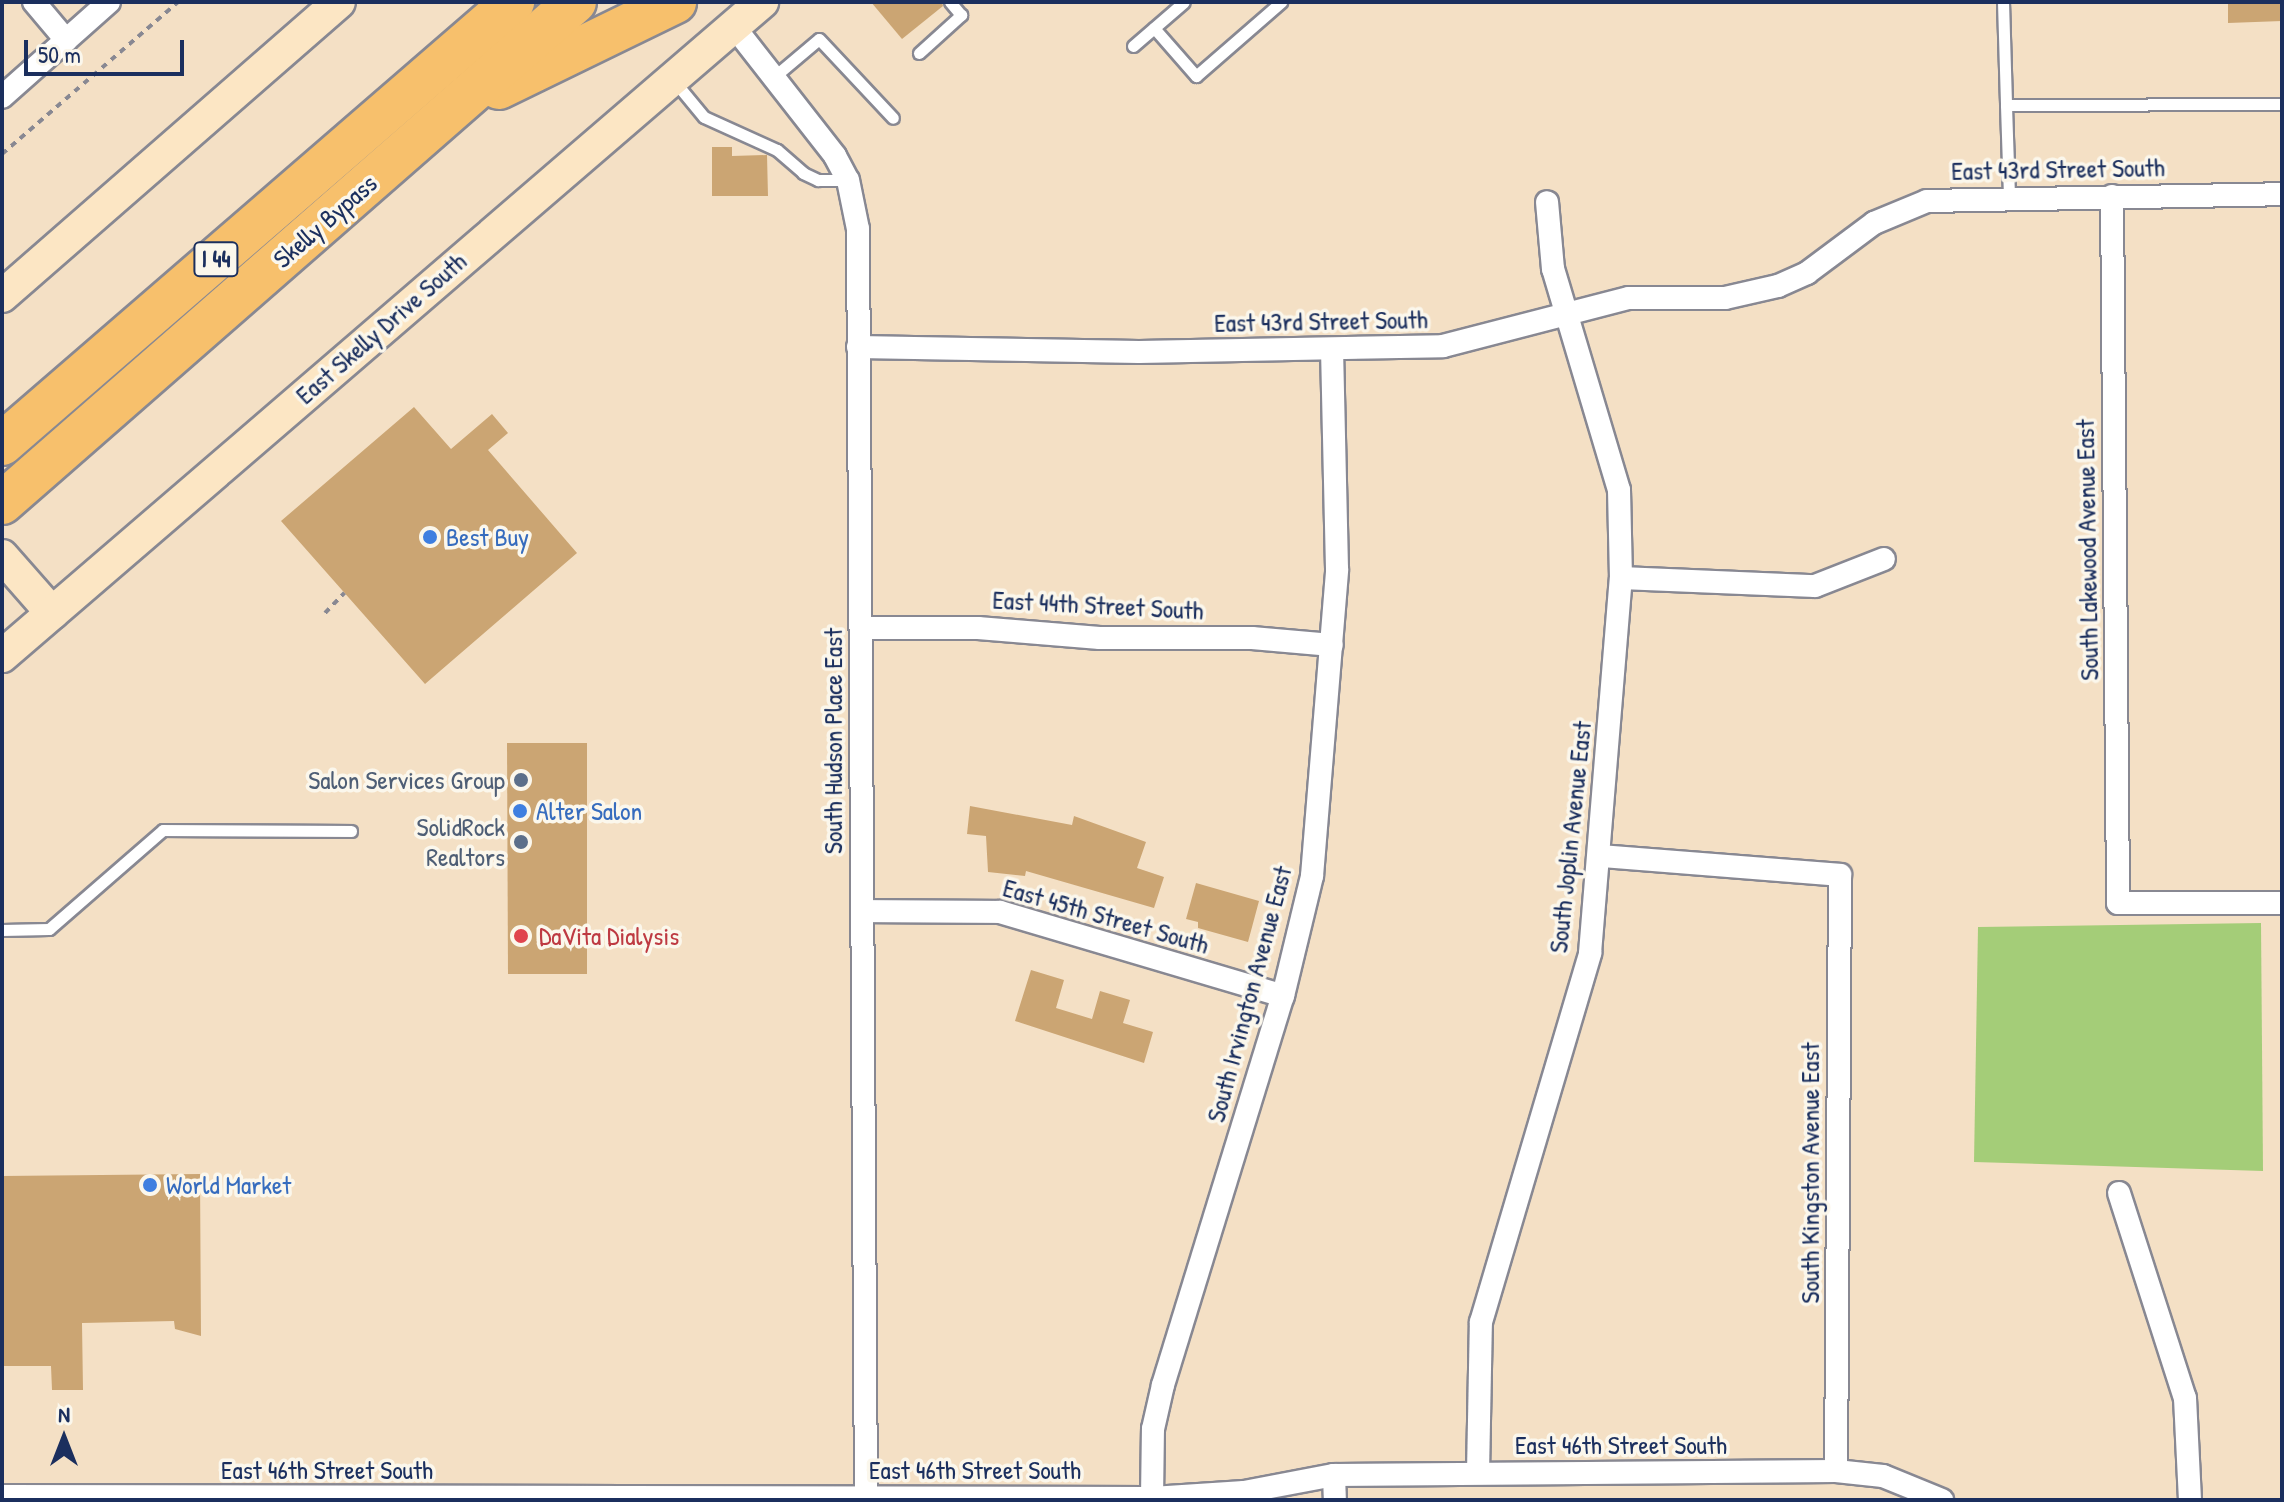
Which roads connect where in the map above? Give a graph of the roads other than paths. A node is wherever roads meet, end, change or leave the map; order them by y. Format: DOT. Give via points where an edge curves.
graph roads {
  1 [pos="34,2"];
  2 [pos="109,2"];
  3 [pos="339,2"];
  4 [pos="473,2"];
  5 [pos="513,2"];
  6 [pos="575,2"];
  7 [pos="675,2"];
  8 [pos="762,2"];
  9 [pos="950,2"];
  10 [pos="1184,2"];
  11 [pos="1281,2"];
  12 [pos="2003,2"];
  13 [pos="732,24"];
  14 [pos="1154,28"];
  15 [pos="66,40"];
  16 [pos="1133,46"];
  17 [pos="919,53"];
  18 [pos="775,76"];
  19 [pos="671,77"];
  20 [pos="414,89"];
  21 [pos="2,97"];
  22 [pos="2282,104"];
  23 [pos="2006,105"];
  24 [pos="451,111"];
  25 [pos="893,118"];
  26 [pos="848,180"];
  27 [pos="2282,194"];
  28 [pos="2009,196"];
  29 [pos="2112,196"];
  30 [pos="1547,202"];
  31 [pos="2,296"];
  32 [pos="1566,312"];
  33 [pos="858,347"];
  34 [pos="1332,350"];
  35 [pos="10,437"];
  36 [pos="2,503"];
  37 [pos="2,556"];
  38 [pos="1884,559"];
  39 [pos="1621,578"];
  40 [pos="52,613"];
  41 [pos="861,628"];
  42 [pos="1332,645"];
  43 [pos="2,656"];
  44 [pos="351,831"];
  45 [pos="1601,856"];
  46 [pos="2282,903"];
  47 [pos="863,911"];
  48 [pos="2,930"];
  49 [pos="1283,996"];
  50 [pos="2119,1193"];
  51 [pos="1836,1471"];
  52 [pos="1478,1473"];
  53 [pos="1334,1475"];
  54 [pos="2,1496"];
  55 [pos="866,1498"];
  56 [pos="1152,1498"];
  57 [pos="42,1500"];
  58 [pos="728,1500"];
  59 [pos="1335,1500"];
  60 [pos="1942,1500"];
  61 [pos="2190,1500"];
  1 -- 15 [label="street"];
  2 -- 15 [label="street"];
  3 -- 31 [label="main road"];
  4 -- 20 [label="highway"];
  5 -- 20 [label="highway, Skelly Bypass / I 44"];
  6 -- 24 [label="highway, Skelly Bypass / I 44"];
  7 -- 24 [label="highway"];
  8 -- 13 [label="main road, East Skelly Drive South"];
  9 -- 17 [label="lane" via="961,15"];
  10 -- 14 [label="lane"];
  11 -- 14 [label="lane" via="1196,76"];
  12 -- 23 [label="lane"];
  13 -- 18 [label="street, South Hudson Place East"];
  13 -- 19 [label="main road, East Skelly Drive South"];
  14 -- 16 [label="lane"];
  15 -- 21 [label="street"];
  18 -- 25 [label="lane" via="819,39"];
  18 -- 26 [label="street, South Hudson Place East"];
  19 -- 26 [label="lane" via="704,117 777,150 811,177"];
  19 -- 40 [label="main road, East Skelly Drive South"];
  20 -- 35 [label="highway, Skelly Bypass / I 44"];
  22 -- 23 [label="lane"];
  23 -- 28 [label="lane"];
  24 -- 36 [label="highway, Skelly Bypass / I 44"];
  26 -- 33 [label="street, South Hudson Place East" via="858,229"];
  27 -- 29 [label="street, East 43rd Street South"];
  28 -- 29 [label="street, East 43rd Street South"];
  28 -- 32 [label="street, East 43rd Street South" via="1927,201 1874,223 1807,273 1749,294 1629,298"];
  29 -- 46 [label="street, South Lakewood Avenue East" via="2118,903"];
  30 -- 32 [label="street, South Joplin Avenue East" via="1553,269"];
  32 -- 34 [label="street, East 43rd Street South" via="1443,346"];
  32 -- 39 [label="street, South Joplin Avenue East" via="1619,490"];
  33 -- 34 [label="street, East 43rd Street South"];
  33 -- 41 [label="street, South Hudson Place East"];
  34 -- 42 [label="street, South Irvington Avenue East" via="1337,569"];
  37 -- 40 [label="main road"];
  38 -- 39 [label="street" via="1815,586"];
  39 -- 45 [label="street, South Joplin Avenue East"];
  40 -- 43 [label="main road, East Skelly Drive South"];
  41 -- 42 [label="street, East 44th Street South" via="978,628 1100,638 1252,638"];
  41 -- 47 [label="street, South Hudson Place East"];
  42 -- 49 [label="street, South Irvington Avenue East" via="1312,876"];
  44 -- 48 [label="lane" via="163,830 49,929"];
  45 -- 51 [label="street, South Kingston Avenue East" via="1840,875"];
  45 -- 52 [label="street, South Joplin Avenue East" via="1590,953 1481,1322"];
  47 -- 49 [label="street, East 45th Street South" via="1000,912"];
  47 -- 55 [label="street, South Hudson Place East" via="860,1195"];
  49 -- 56 [label="street, South Irvington Avenue East" via="1163,1385 1153,1429"];
  50 -- 61 [label="street" via="2185,1398"];
  51 -- 52 [label="street, East 46th Street South"];
  51 -- 60 [label="street, East 46th Street South" via="1883,1476"];
  52 -- 53 [label="street, East 46th Street South"];
  53 -- 56 [label="street, East 46th Street South" via="1244,1492"];
  53 -- 59 [label="street"];
  54 -- 57 [label="street, East 46th Street South"];
  55 -- 56 [label="street, East 46th Street South"];
  55 -- 58 [label="street, East 46th Street South"];
  57 -- 58 [label="street, East 46th Street South"];
}
